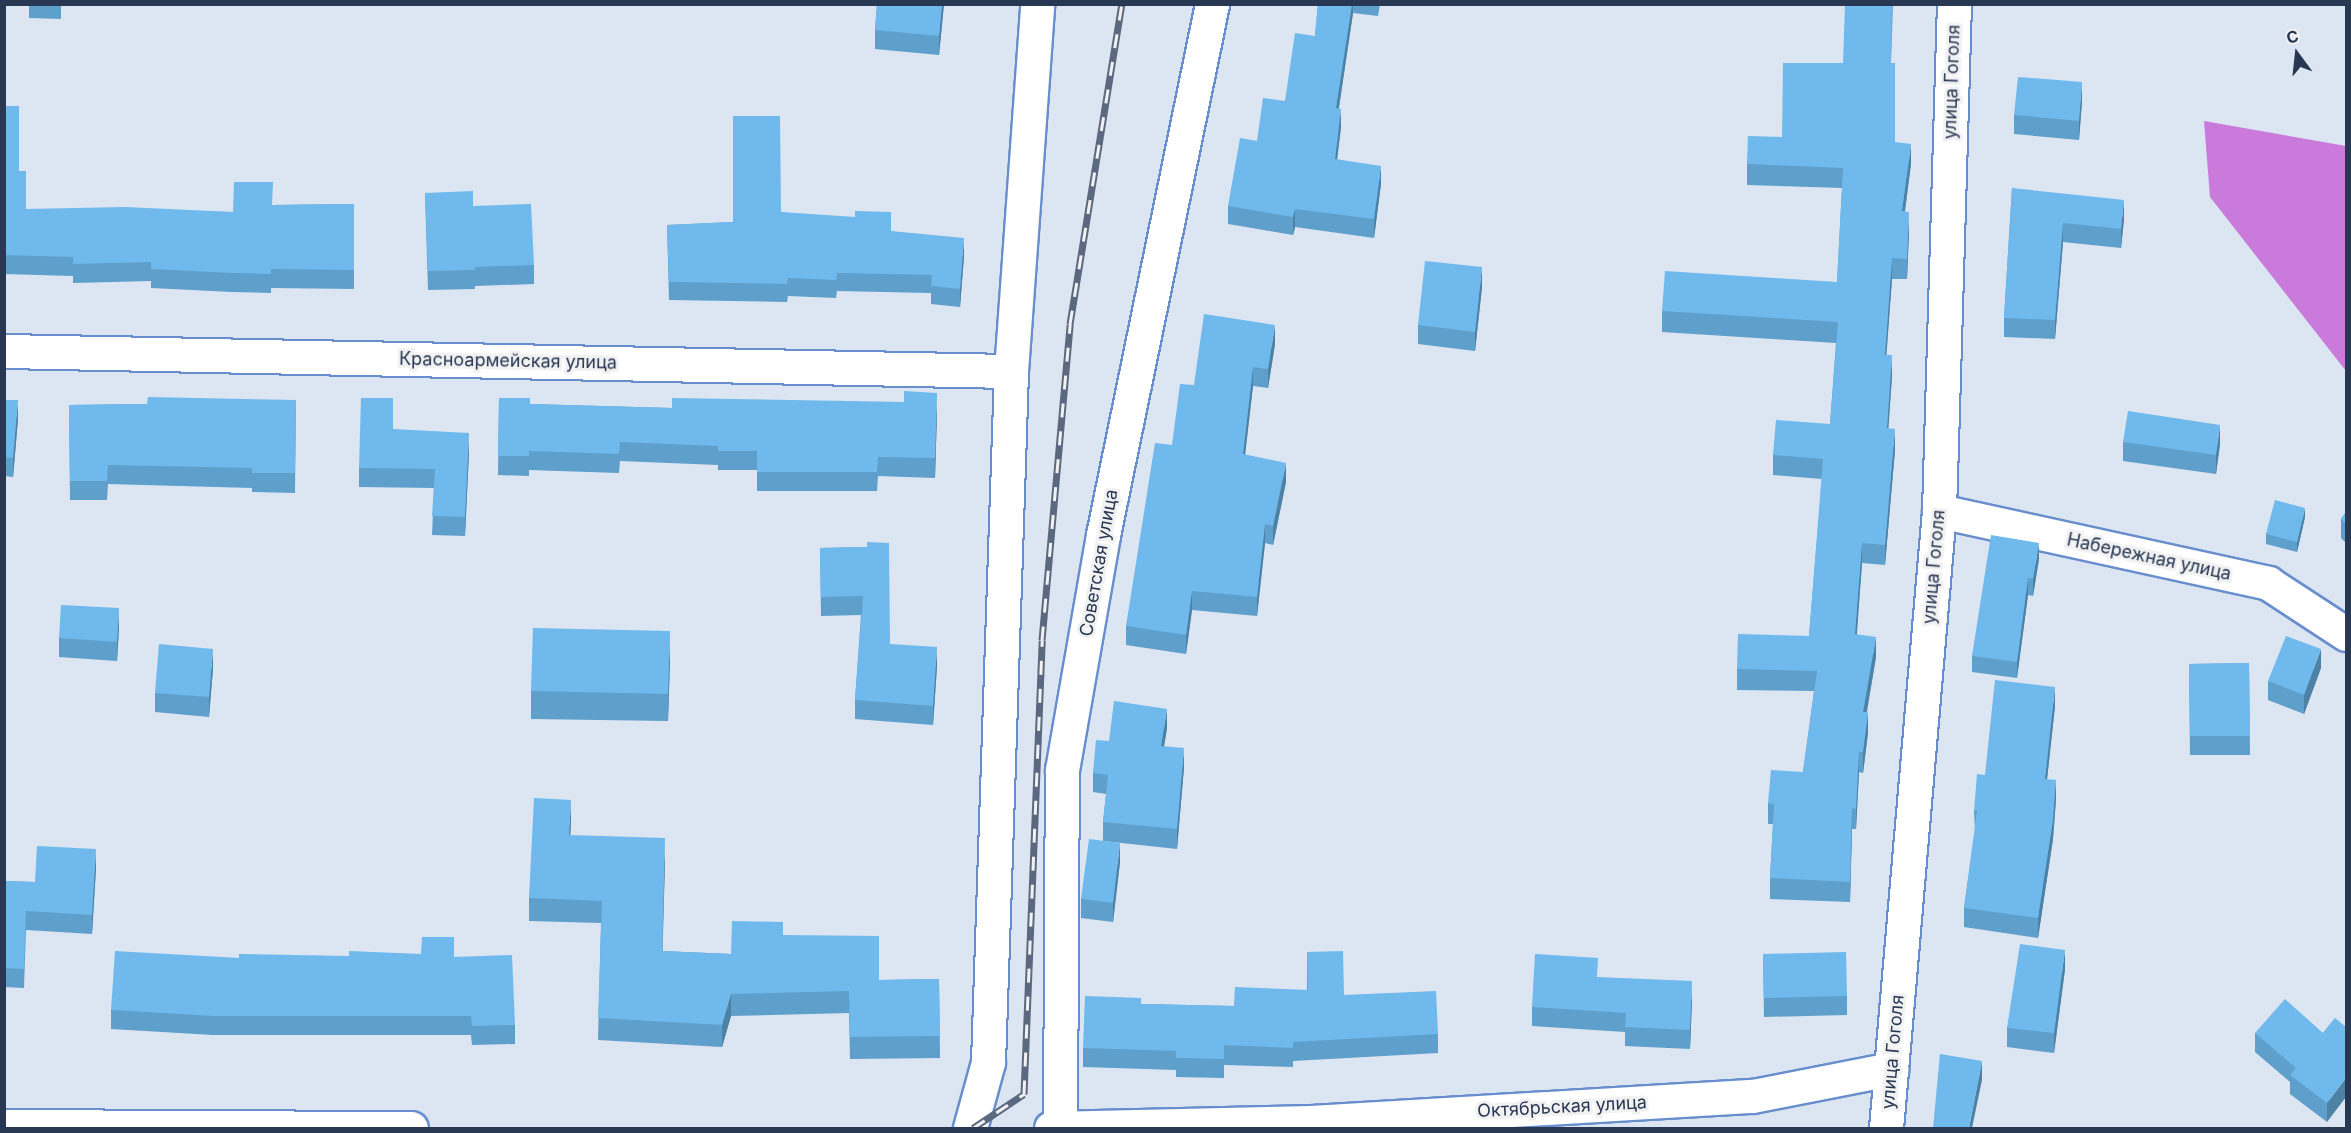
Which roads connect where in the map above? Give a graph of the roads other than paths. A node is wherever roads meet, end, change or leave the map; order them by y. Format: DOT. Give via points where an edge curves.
graph roads {
  1 [pos="1037,4"];
  2 [pos="1212,4"];
  3 [pos="1954,4"];
  4 [pos="4,351"];
  5 [pos="1011,371"];
  6 [pos="1939,511"];
  7 [pos="2346,634"];
  8 [pos="1891,1069"];
  9 [pos="4,1126"];
  10 [pos="411,1128"];
  11 [pos="970,1128"];
  12 [pos="1051,1128"];
  13 [pos="1060,1128"];
  14 [pos="1886,1128"];
  1 -- 5 [label="street"];
  2 -- 13 [label="street, Советская улица" via="1103,535 1062,770"];
  3 -- 6 [label="street, улица Гоголя"];
  4 -- 5 [label="street, Красноармейская улица"];
  5 -- 11 [label="street" via="988,1062"];
  6 -- 7 [label="street, Набережная улица" via="2268,583"];
  6 -- 8 [label="street, улица Гоголя"];
  8 -- 13 [label="street, Октябрьская улица" via="1753,1096 1311,1122"];
  8 -- 14 [label="street, улица Гоголя"];
  9 -- 10 [label="street"];
  12 -- 13 [label="street, Октябрьская улица"];
}
